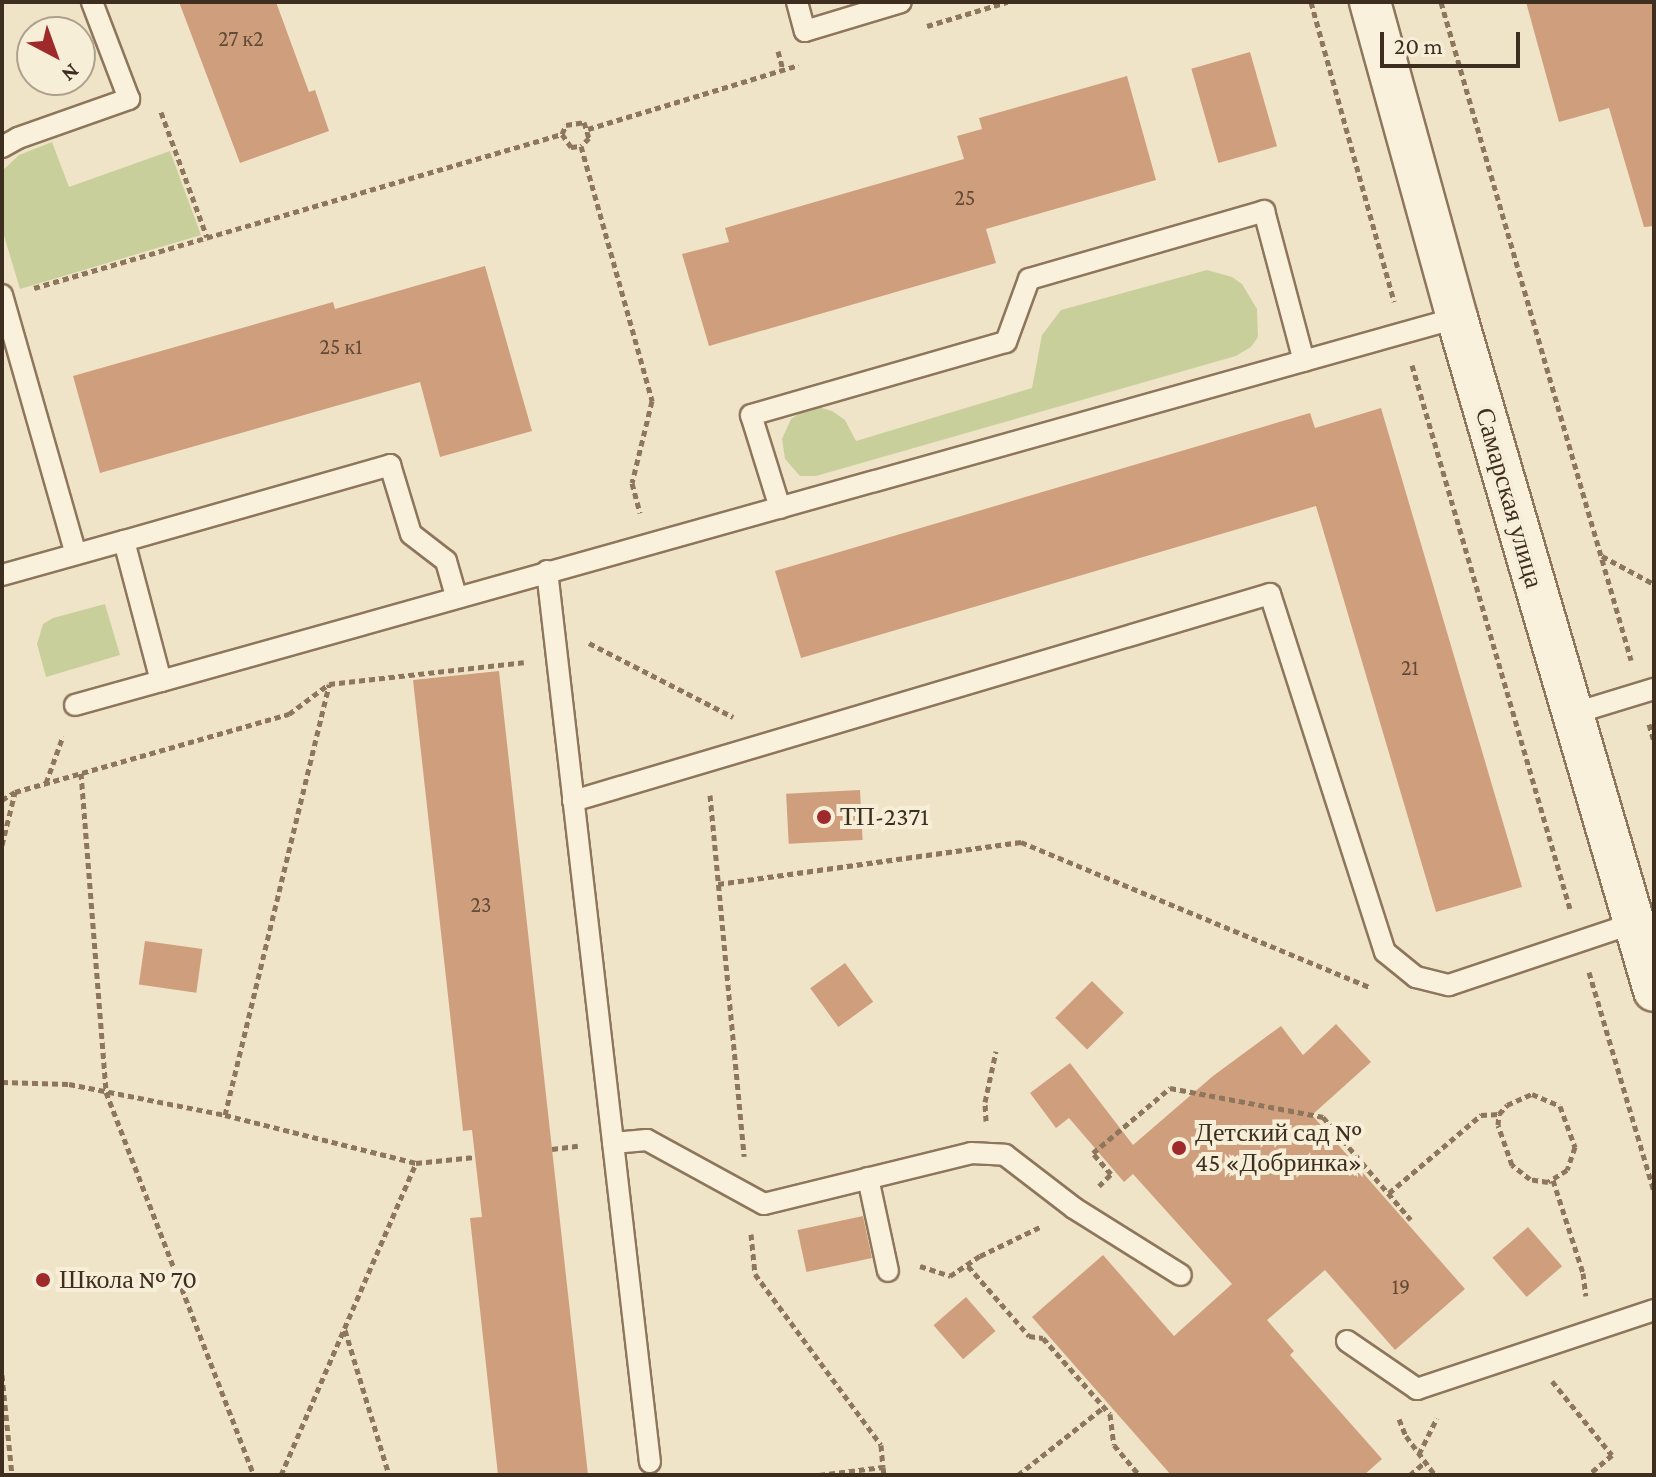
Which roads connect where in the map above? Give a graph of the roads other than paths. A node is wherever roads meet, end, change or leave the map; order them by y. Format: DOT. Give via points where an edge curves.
graph roads {
  1 [pos="92,2"];
  2 [pos="797,2"];
  3 [pos="901,2"];
  4 [pos="1370,2"];
  5 [pos="2,147"];
  6 [pos="2,296"];
  7 [pos="1457,318"];
  8 [pos="1304,361"];
  9 [pos="780,508"];
  10 [pos="124,541"];
  11 [pos="76,554"];
  12 [pos="547,571"];
  13 [pos="2,575"];
  14 [pos="456,596"];
  15 [pos="161,681"];
  16 [pos="1647,691"];
  17 [pos="75,705"];
  18 [pos="1572,714"];
  19 [pos="573,801"];
  20 [pos="1634,923"];
  21 [pos="1653,982"];
  22 [pos="613,1143"];
  23 [pos="868,1178"];
  24 [pos="888,1269"];
  25 [pos="1181,1275"];
  26 [pos="1654,1310"];
  27 [pos="1347,1341"];
  28 [pos="650,1462"];
  1 -- 5 [label="lane" via="129,99"];
  2 -- 3 [label="lane" via="805,31"];
  4 -- 7 [label="street, Самарская улица"];
  6 -- 11 [label="lane"];
  7 -- 8 [label="lane"];
  7 -- 18 [label="street, Самарская улица"];
  8 -- 9 [label="lane"];
  8 -- 9 [label="lane" via="1264,211 1029,279 1006,342 751,415"];
  9 -- 12 [label="lane"];
  10 -- 11 [label="lane"];
  10 -- 14 [label="lane" via="390,465 411,534 446,561"];
  10 -- 15 [label="lane"];
  11 -- 13 [label="lane"];
  12 -- 14 [label="lane"];
  12 -- 19 [label="lane"];
  14 -- 15 [label="lane"];
  15 -- 17 [label="lane"];
  16 -- 18 [label="lane"];
  18 -- 20 [label="street, Самарская улица"];
  19 -- 20 [label="lane" via="1270,594 1385,952 1416,977 1449,985"];
  19 -- 22 [label="lane"];
  20 -- 21 [label="street, Самарская улица"];
  22 -- 23 [label="lane" via="647,1140 764,1204"];
  22 -- 28 [label="lane"];
  23 -- 24 [label="lane"];
  23 -- 25 [label="lane" via="971,1153 1005,1155 1074,1208"];
  26 -- 27 [label="lane" via="1417,1389"];
}
